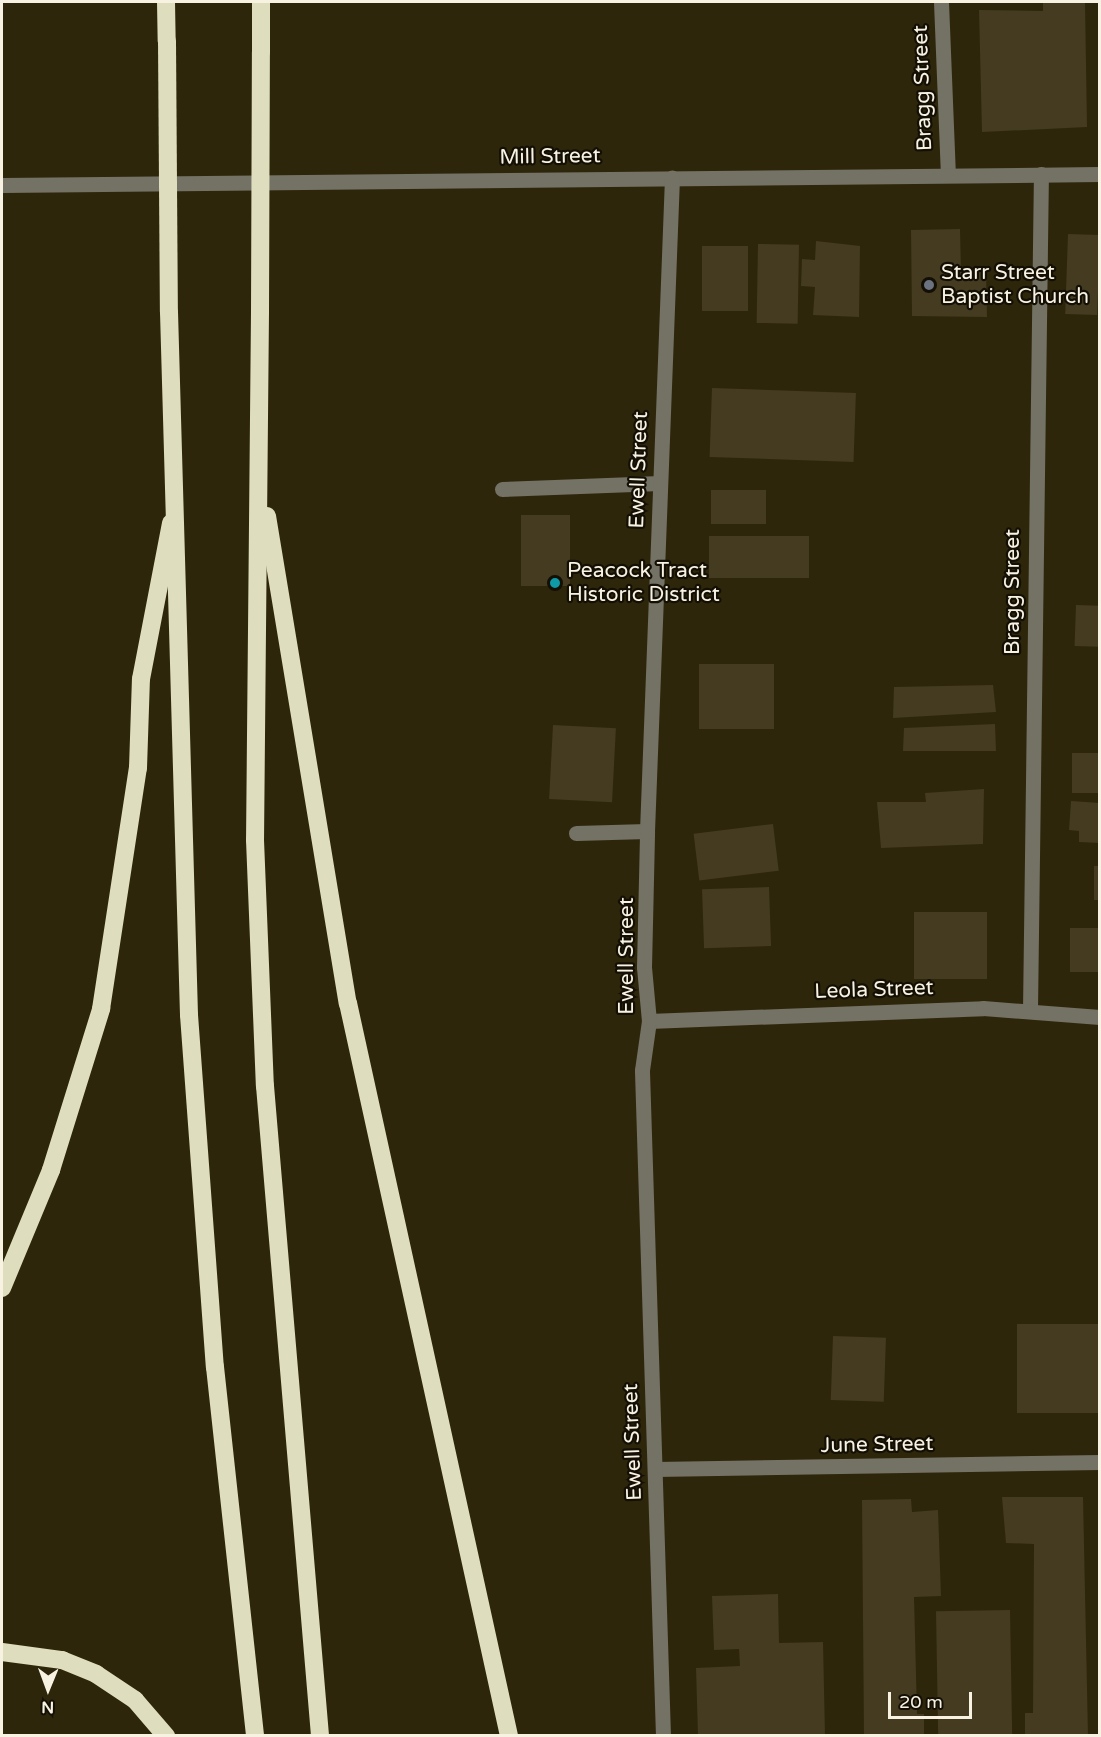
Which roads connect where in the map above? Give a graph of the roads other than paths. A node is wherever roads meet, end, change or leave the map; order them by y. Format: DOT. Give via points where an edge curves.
graph roads {
  1 [pos="166,2"];
  2 [pos="261,2"];
  3 [pos="942,2"];
  4 [pos="948,173"];
  5 [pos="1041,174"];
  6 [pos="1100,174"];
  7 [pos="672,177"];
  8 [pos="2,185"];
  9 [pos="259,466"];
  10 [pos="660,483"];
  11 [pos="178,486"];
  12 [pos="502,489"];
  13 [pos="647,831"];
  14 [pos="576,833"];
  15 [pos="1030,1010"];
  16 [pos="1100,1017"];
  17 [pos="649,1021"];
  18 [pos="2,1288"];
  19 [pos="1100,1462"];
  20 [pos="655,1469"];
  21 [pos="2,1652"];
  22 [pos="166,1736"];
  23 [pos="255,1736"];
  24 [pos="320,1736"];
  25 [pos="509,1736"];
  26 [pos="663,1736"];
  1 -- 11 [label="highway, bridge" via="169,312"];
  2 -- 9 [label="highway, bridge"];
  3 -- 4 [label="street, Bragg Street"];
  4 -- 5 [label="street, Mill Street"];
  4 -- 7 [label="street, Mill Street"];
  5 -- 6 [label="street, Mill Street"];
  5 -- 15 [label="street, Bragg Street"];
  7 -- 8 [label="street, Mill Street"];
  7 -- 10 [label="street, Ewell Street"];
  9 -- 24 [label="highway" via="255,840 265,1086"];
  9 -- 25 [label="highway" via="348,1003"];
  10 -- 12 [label="street"];
  10 -- 13 [label="street, Ewell Street"];
  11 -- 18 [label="highway" via="141,679 138,768 101,1009 51,1170"];
  11 -- 23 [label="highway" via="192,1051 215,1367"];
  13 -- 14 [label="street"];
  13 -- 17 [label="street, Ewell Street" via="644,967"];
  15 -- 16 [label="street, Leola Street"];
  15 -- 17 [label="street, Leola Street" via="887,1010"];
  17 -- 20 [label="street, Ewell Street" via="642,1070"];
  19 -- 20 [label="street, June Street"];
  20 -- 26 [label="street, Ewell Street"];
  21 -- 22 [label="highway" via="62,1660 96,1674 135,1700"];
}
